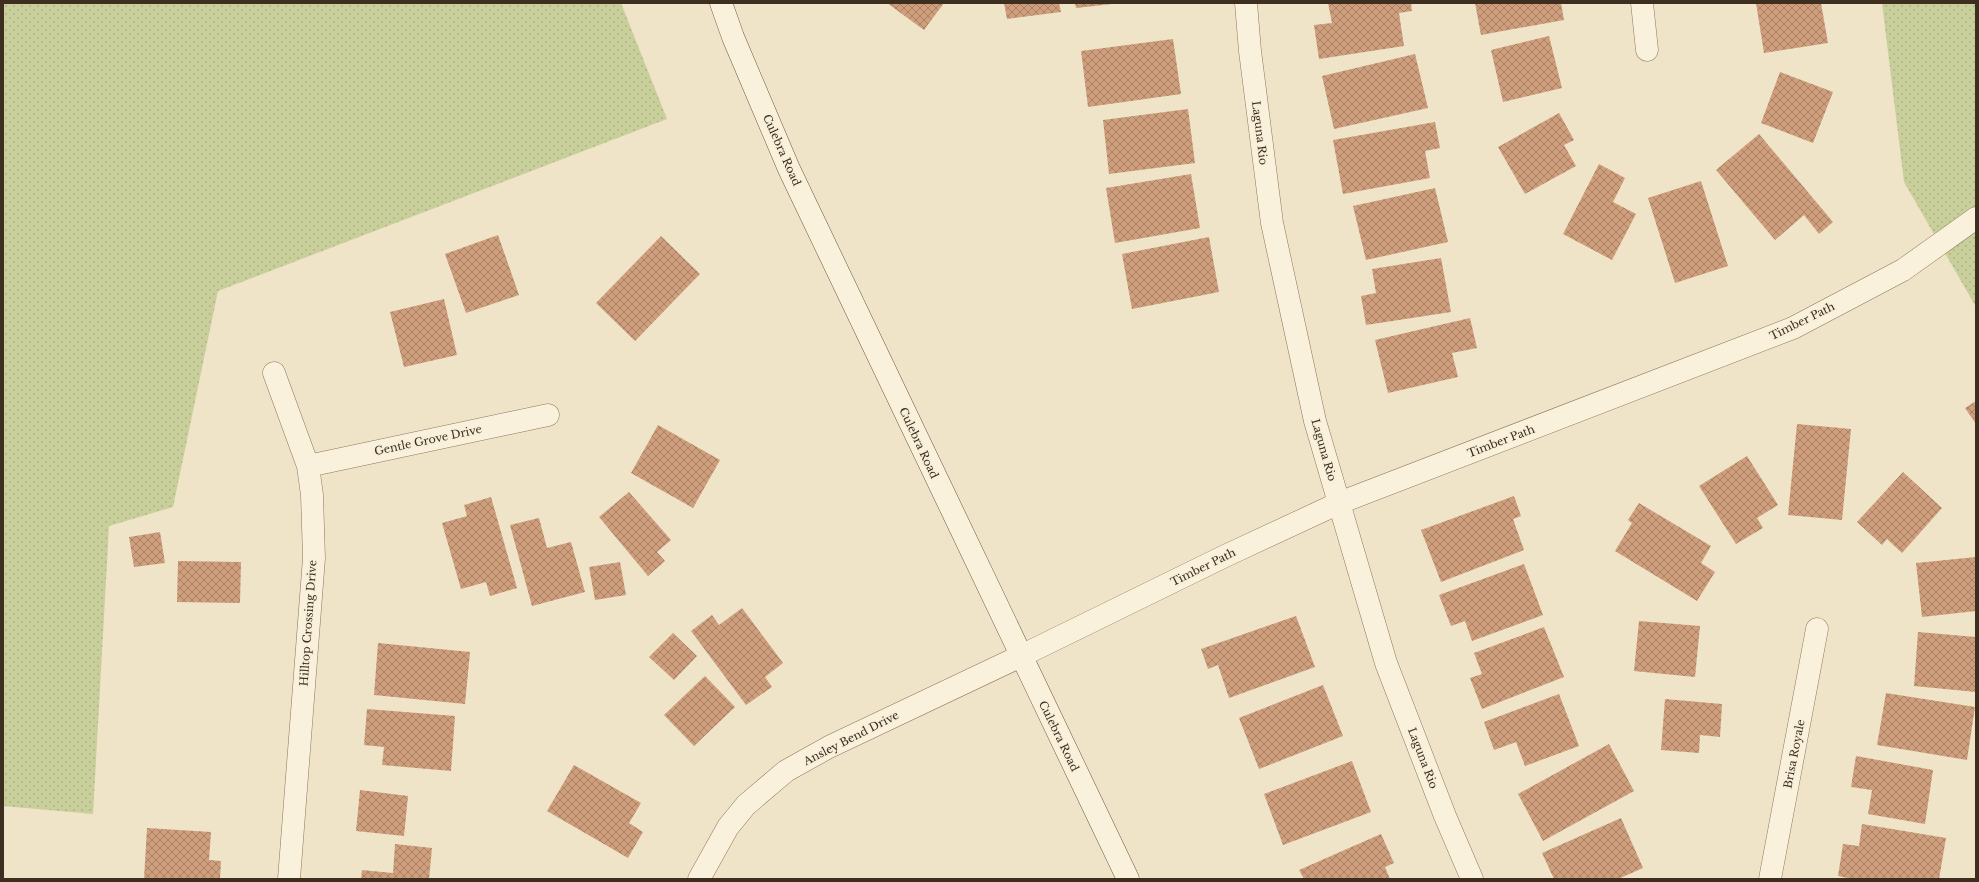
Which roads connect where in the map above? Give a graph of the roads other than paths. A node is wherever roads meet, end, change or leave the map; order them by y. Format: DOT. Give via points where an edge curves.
graph roads {
  1 [pos="720,3"];
  2 [pos="1246,3"];
  3 [pos="1642,3"];
  4 [pos="1647,50"];
  5 [pos="1976,218"];
  6 [pos="274,373"];
  7 [pos="548,415"];
  8 [pos="308,466"];
  9 [pos="1339,503"];
  10 [pos="1817,629"];
  11 [pos="1021,656"];
  12 [pos="289,879"];
  13 [pos="699,879"];
  14 [pos="1128,879"];
  15 [pos="1472,879"];
  16 [pos="1770,879"];
  1 -- 11 [label="street, Culebra Road" via="789,169"];
  2 -- 9 [label="street, Laguna Rio" via="1272,223 1315,421"];
  3 -- 4 [label="street"];
  5 -- 9 [label="street, Timber Path" via="1903,270 1793,328"];
  6 -- 8 [label="street, Hilltop Crossing Drive"];
  7 -- 8 [label="street, Gentle Grove Drive"];
  8 -- 12 [label="street, Hilltop Crossing Drive" via="312,495 314,558"];
  9 -- 11 [label="street, Timber Path"];
  9 -- 15 [label="street, Laguna Rio" via="1386,662"];
  10 -- 16 [label="street, Brisa Royale"];
  11 -- 13 [label="street, Ansley Bend Drive" via="829,747 786,772 746,805 728,828"];
  11 -- 14 [label="street, Culebra Road"];
}
